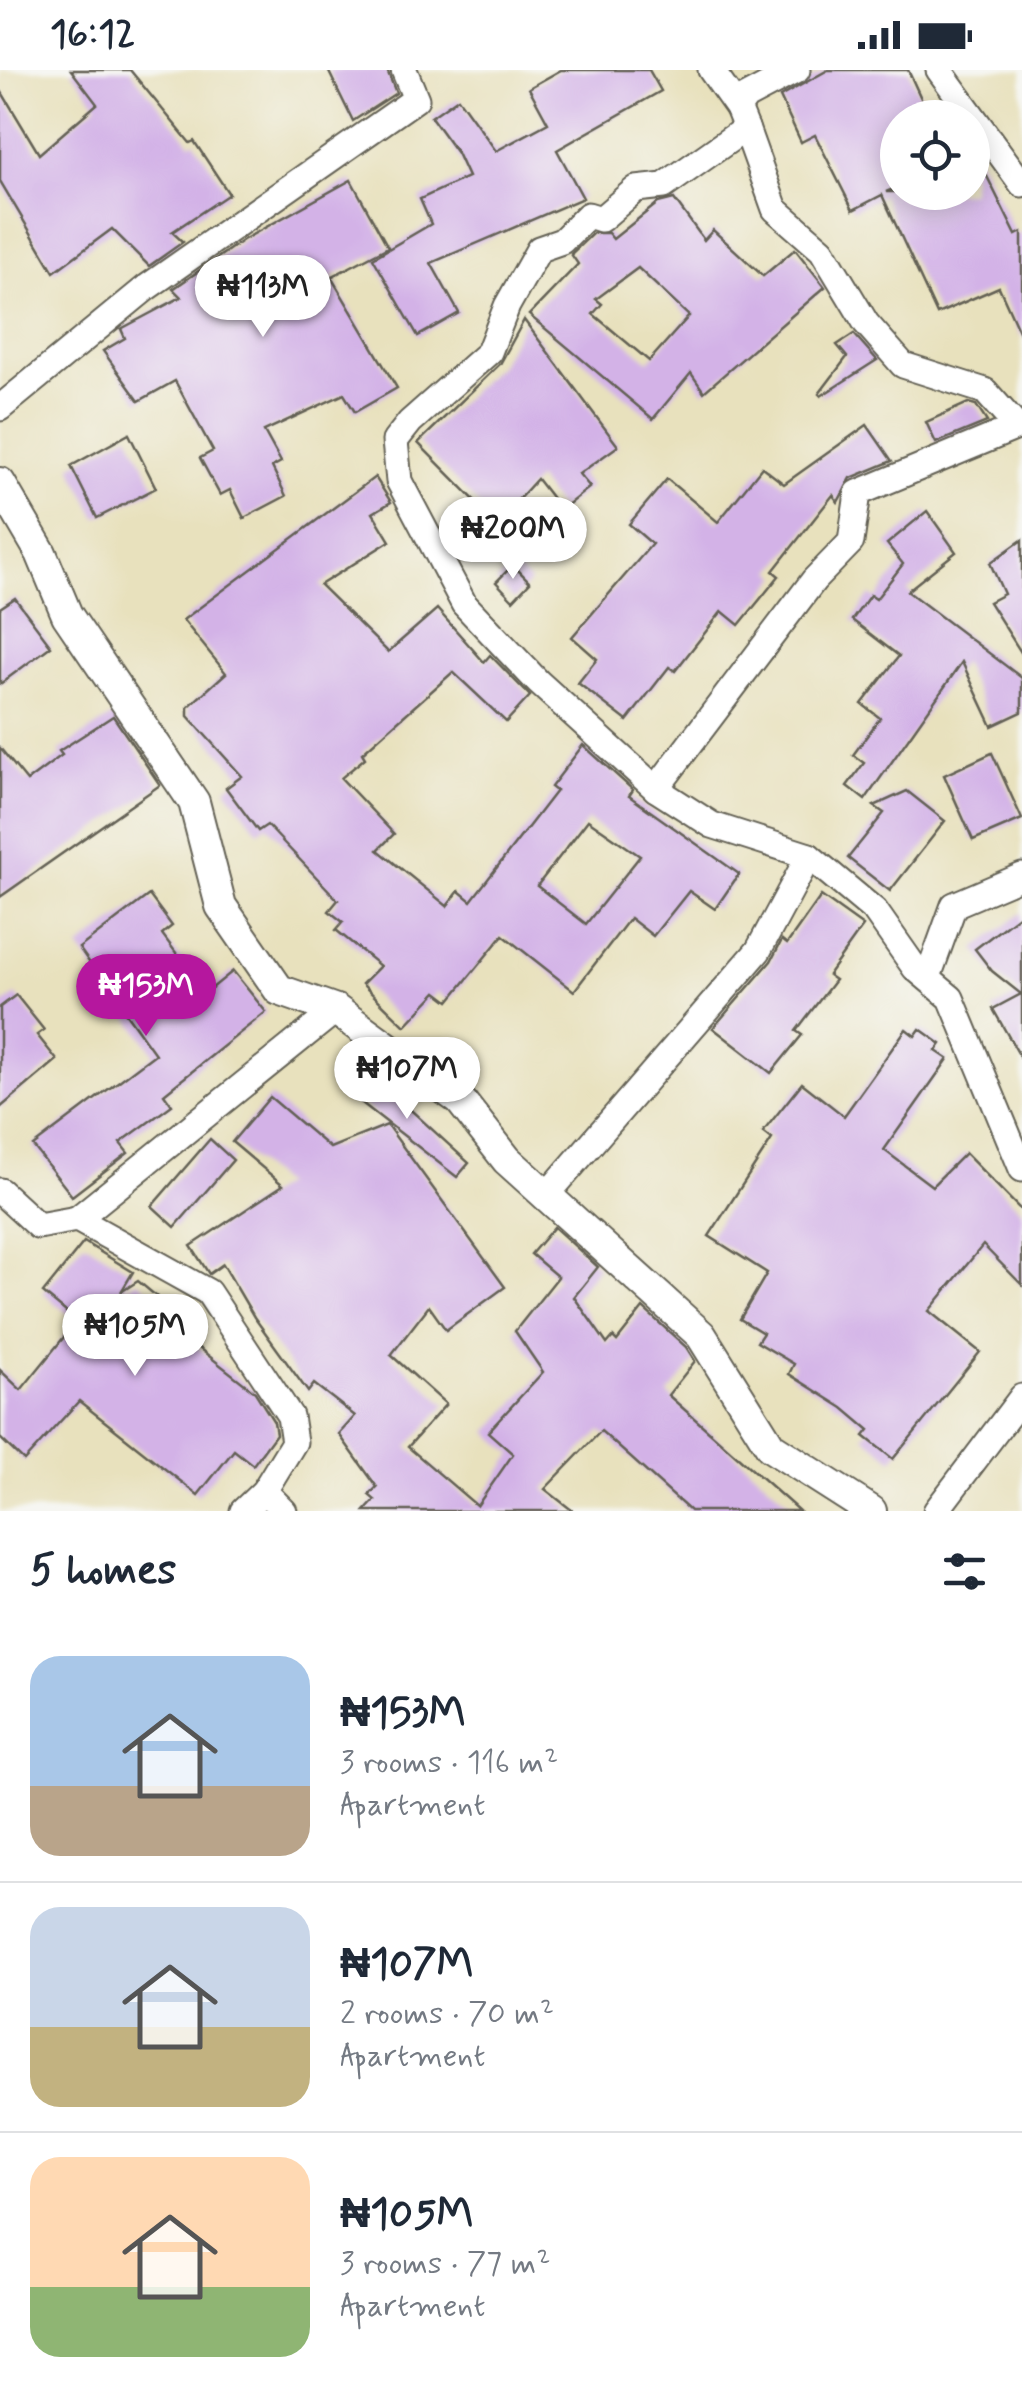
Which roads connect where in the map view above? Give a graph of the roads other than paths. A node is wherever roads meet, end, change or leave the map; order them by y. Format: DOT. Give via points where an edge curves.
graph roads {
  1 [pos="404,70"];
  2 [pos="711,70"];
  3 [pos="797,70"];
  4 [pos="939,70"];
  5 [pos="742,118"];
  6 [pos="1022,184"];
  7 [pos="0,408"];
  8 [pos="1020,426"];
  9 [pos="2,486"];
  10 [pos="656,789"];
  11 [pos="810,856"];
  12 [pos="1022,876"];
  13 [pos="928,977"];
  14 [pos="336,1010"];
  15 [pos="1022,1169"];
  16 [pos="0,1191"];
  17 [pos="545,1197"];
  18 [pos="77,1219"];
  19 [pos="1022,1398"];
  20 [pos="264,1491"];
  21 [pos="242,1511"];
  22 [pos="284,1511"];
  23 [pos="871,1511"];
  24 [pos="936,1511"];
  1 -- 7 [label="street" via="416,99 146,288"];
  2 -- 5 [label="street"];
  3 -- 5 [label="street" via="746,97"];
  4 -- 6 [label="street"];
  5 -- 8 [label="street" via="775,208 822,250 866,324 903,365 985,391"];
  5 -- 10 [label="street" via="664,186 636,189 601,219 588,215 562,241 540,249 489,352 410,422 393,455 399,482 464,604"];
  8 -- 10 [label="street" via="858,493 851,542 802,595"];
  9 -- 14 [label="street" via="68,615 194,802 220,906 279,990"];
  10 -- 11 [label="street" via="712,824"];
  11 -- 13 [label="street" via="875,911"];
  11 -- 17 [label="street" via="758,950"];
  12 -- 13 [label="street" via="954,906"];
  13 -- 15 [label="street" via="952,998"];
  14 -- 17 [label="street" via="460,1100"];
  14 -- 18 [label="street"];
  16 -- 18 [label="street" via="38,1226"];
  17 -- 23 [label="street" via="701,1336 771,1446"];
  18 -- 20 [label="street" via="208,1292 290,1416 294,1442"];
  19 -- 24 [label="street"];
  20 -- 21 [label="street"];
  20 -- 22 [label="street"];
}
